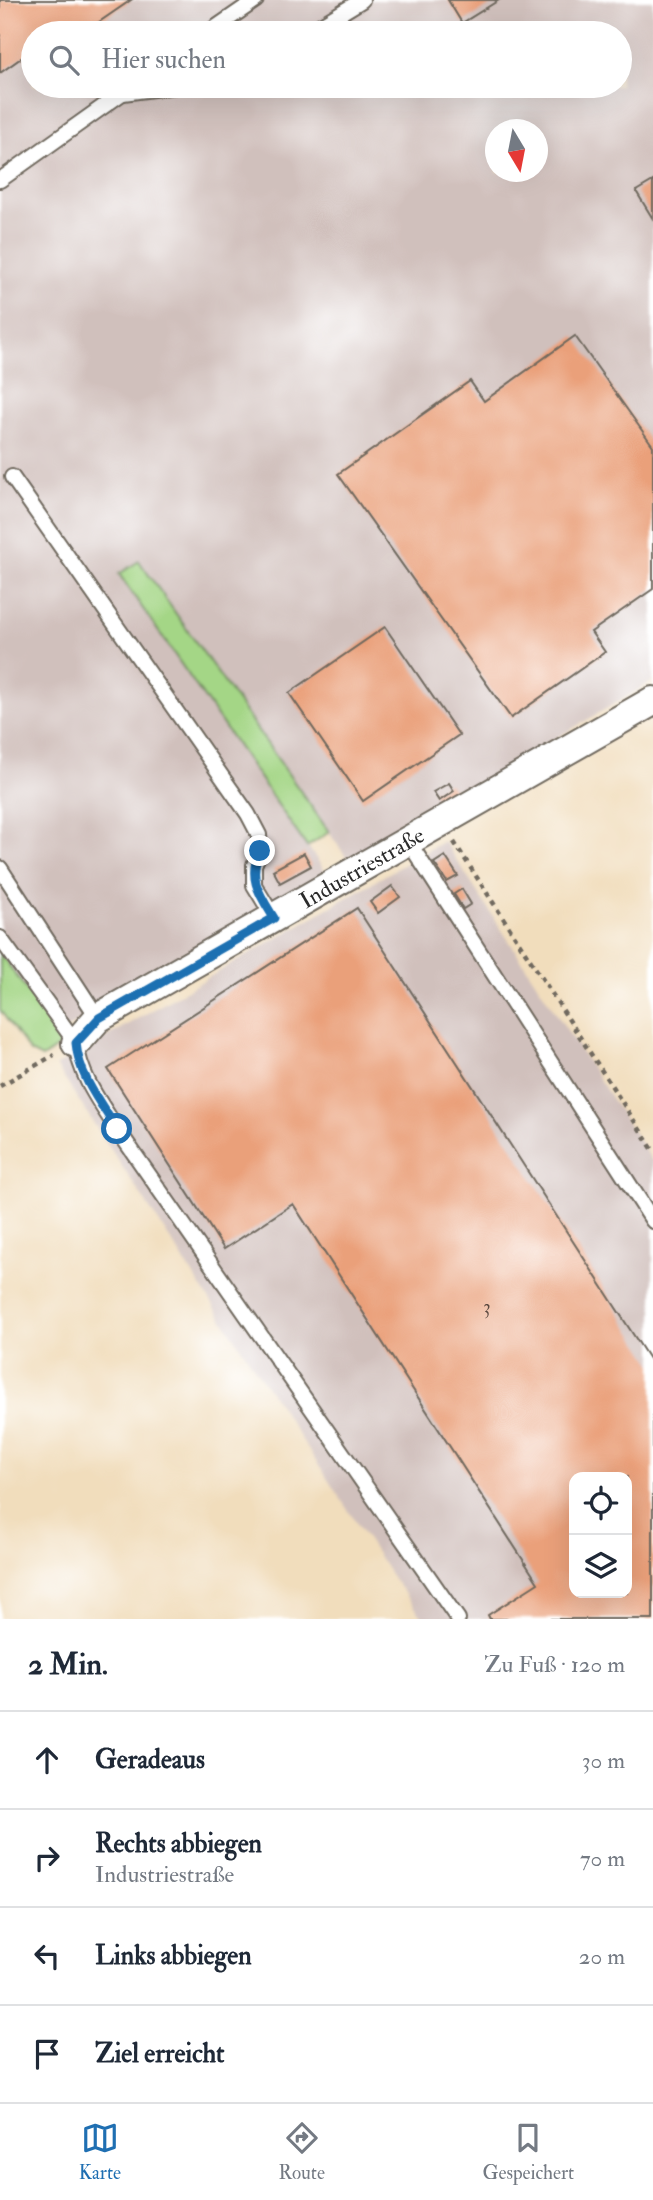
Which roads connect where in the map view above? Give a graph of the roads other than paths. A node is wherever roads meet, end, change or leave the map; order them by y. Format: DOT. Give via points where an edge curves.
graph roads {
  1 [pos="256,0"];
  2 [pos="362,0"];
  3 [pos="225,21"];
  4 [pos="328,21"];
  5 [pos="114,98"];
  6 [pos="0,180"];
  7 [pos="12,478"];
  8 [pos="653,701"];
  9 [pos="408,841"];
  10 [pos="0,868"];
  11 [pos="274,918"];
  12 [pos="0,937"];
  13 [pos="99,1018"];
  14 [pos="76,1043"];
  15 [pos="653,1221"];
  16 [pos="458,1619"];
  1 -- 3 [label="lane"];
  2 -- 4 [label="lane"];
  5 -- 6 [label="lane"];
  7 -- 11 [label="lane" via="248,814 259,835 254,885"];
  8 -- 9 [label="street, Industriestraße"];
  9 -- 11 [label="street, Industriestraße"];
  9 -- 15 [label="lane"];
  10 -- 13 [label="lane"];
  11 -- 13 [label="street, Industriestraße"];
  12 -- 14 [label="lane"];
  13 -- 14 [label="street, Industriestraße"];
  14 -- 16 [label="lane" via="87,1083 117,1129"];
}
